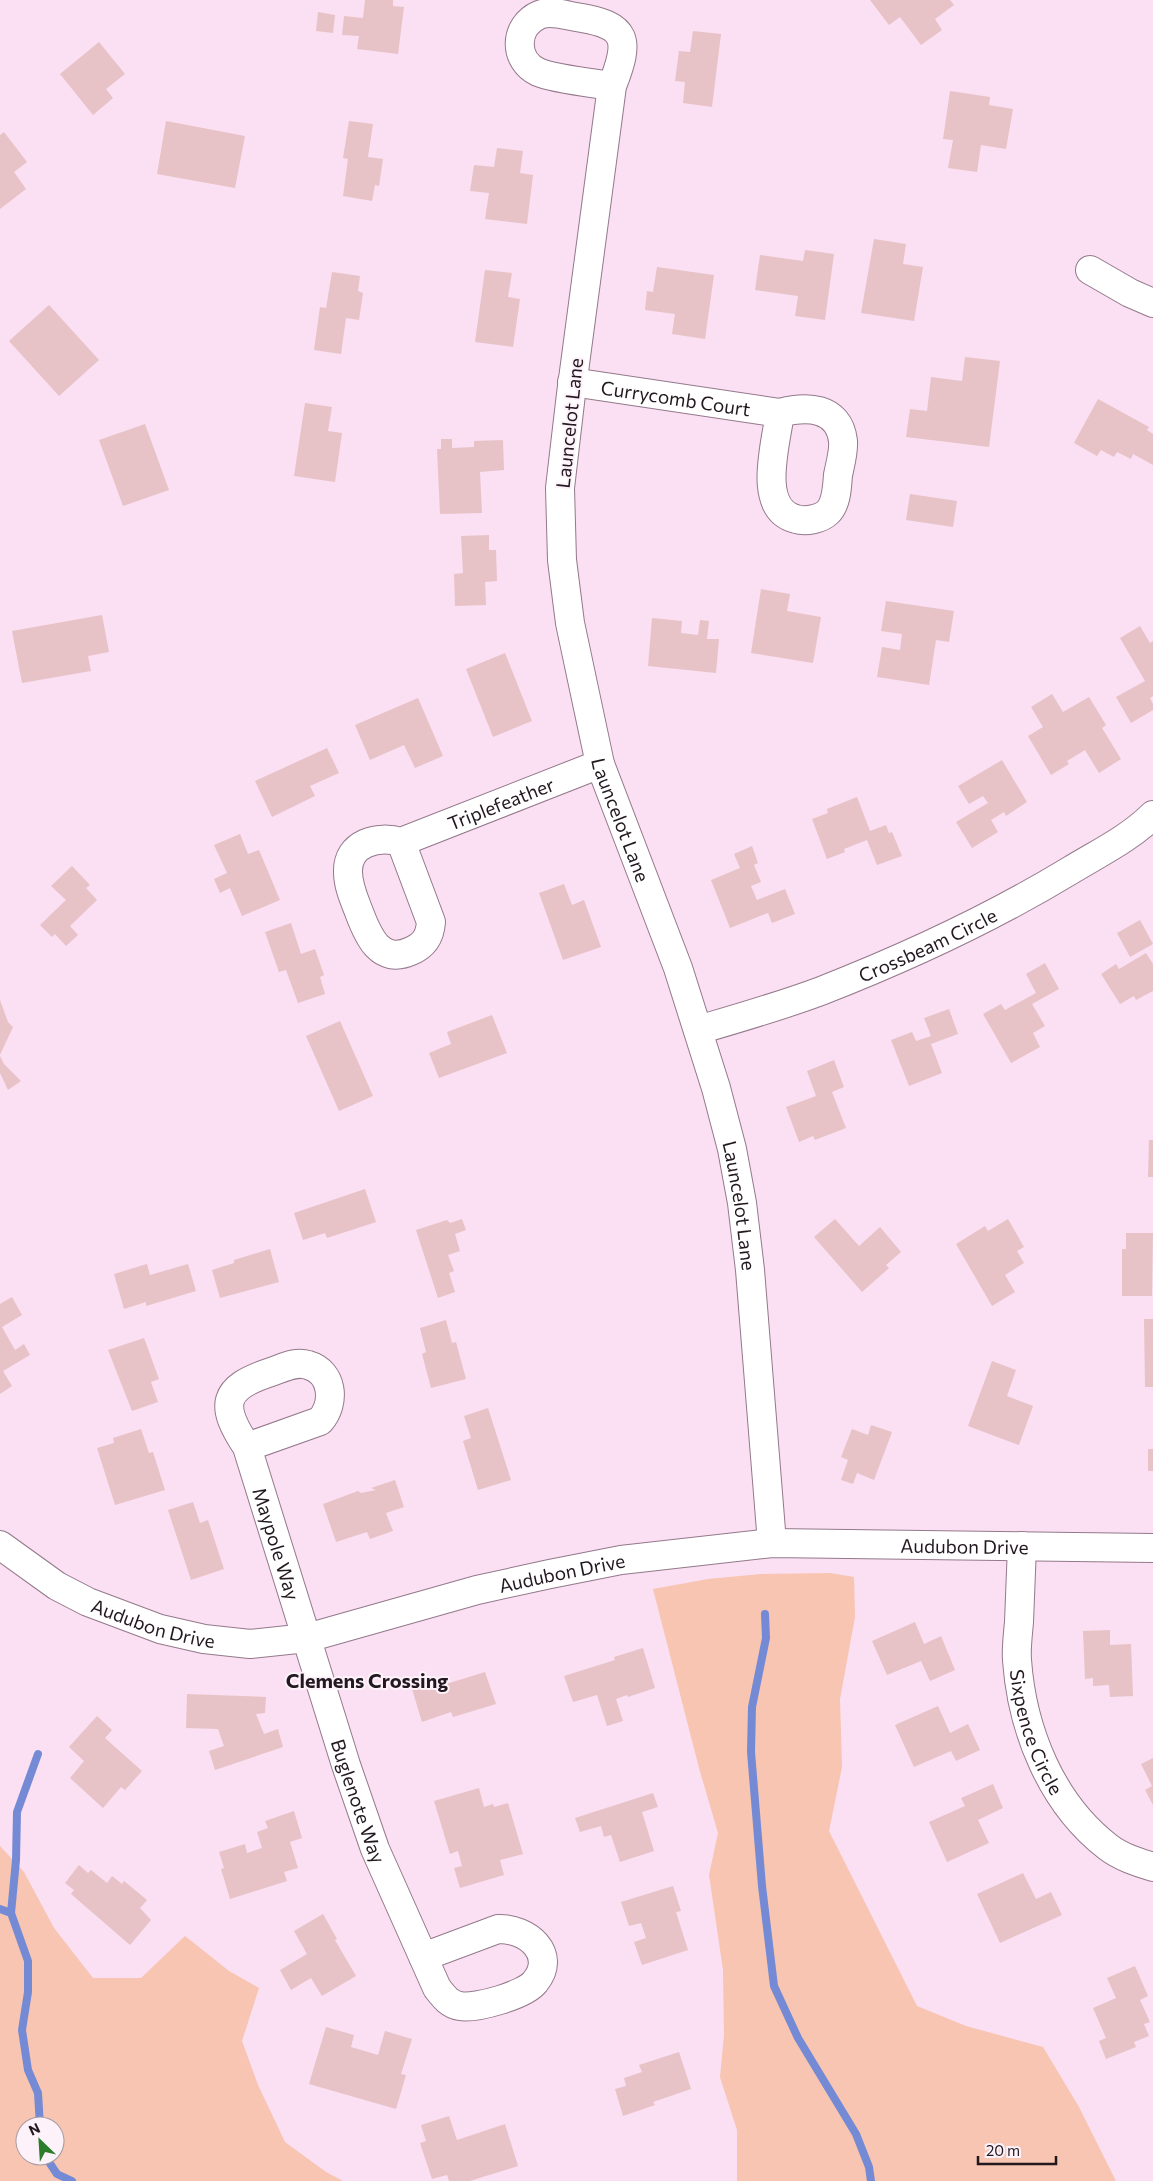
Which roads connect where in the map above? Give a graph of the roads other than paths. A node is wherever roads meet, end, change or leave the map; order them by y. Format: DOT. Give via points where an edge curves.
graph roads {
  1 [pos="612,86"];
  2 [pos="1090,270"];
  3 [pos="1153,303"];
  4 [pos="572,382"];
  5 [pos="780,413"];
  6 [pos="600,764"];
  7 [pos="1149,830"];
  8 [pos="401,842"];
  9 [pos="698,1030"];
  10 [pos="247,1447"];
  11 [pos="772,1543"];
  12 [pos="0,1545"];
  13 [pos="1022,1546"];
  14 [pos="1153,1548"];
  15 [pos="307,1638"];
  16 [pos="1153,1867"];
  17 [pos="423,1957"];
  1 -- 4 [label="street, Launcelot Lane"];
  2 -- 3 [label="street"];
  4 -- 5 [label="street, Currycomb Court"];
  4 -- 6 [label="street, Launcelot Lane" via="560,488 562,560 570,623"];
  6 -- 8 [label="street, Triplefeather"];
  6 -- 9 [label="street, Launcelot Lane" via="657,910"];
  7 -- 9 [label="street, Crossbeam Circle" via="967,929 820,991"];
  9 -- 11 [label="street, Launcelot Lane" via="721,1105 742,1203"];
  10 -- 15 [label="street, Maypole Way"];
  11 -- 13 [label="street, Audubon Drive"];
  11 -- 15 [label="street, Audubon Drive" via="621,1560 550,1574 477,1590"];
  12 -- 15 [label="street, Audubon Drive" via="57,1586 88,1602 160,1629 204,1639 250,1644"];
  13 -- 14 [label="street, Audubon Drive"];
  13 -- 16 [label="street, Sixpence Circle" via="1017,1659 1026,1720 1035,1743 1059,1794 1080,1822 1109,1848"];
  15 -- 17 [label="street, Buglenote Way" via="375,1850"];
}
